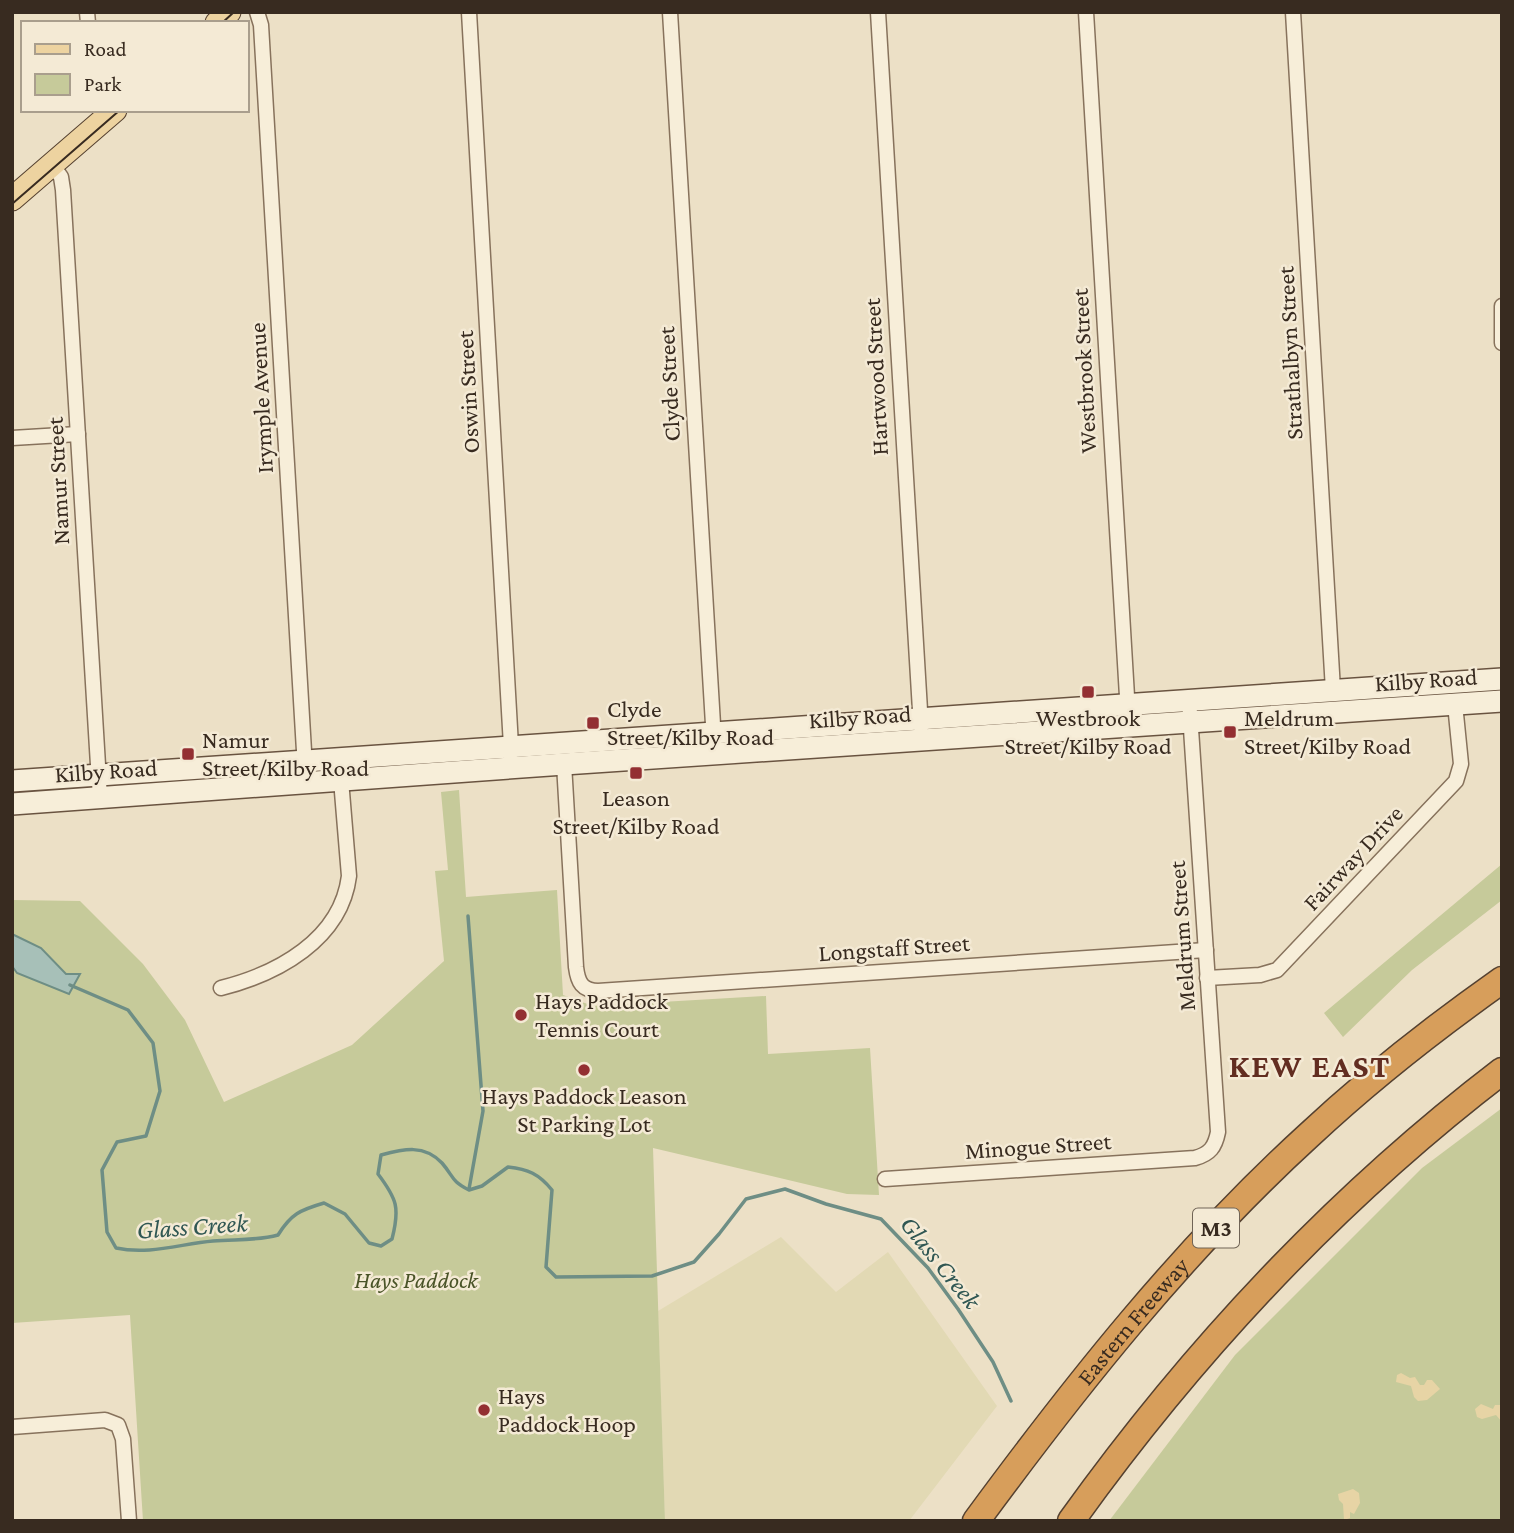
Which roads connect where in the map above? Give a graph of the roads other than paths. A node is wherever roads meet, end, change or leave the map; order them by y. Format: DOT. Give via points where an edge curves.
graph roads {
  1 [pos="257,12"];
  2 [pos="469,12"];
  3 [pos="670,12"];
  4 [pos="878,12"];
  5 [pos="1086,12"];
  6 [pos="1293,12"];
  7 [pos="110,112"];
  8 [pos="52,164"];
  9 [pos="12,200"];
  10 [pos="1502,306"];
  11 [pos="1502,342"];
  12 [pos="78,434"];
  13 [pos="12,439"];
  14 [pos="1502,679"];
  15 [pos="1333,690"];
  16 [pos="1189,699"];
  17 [pos="1502,701"];
  18 [pos="1127,704"];
  19 [pos="1455,704"];
  20 [pos="920,718"];
  21 [pos="1192,722"];
  22 [pos="1128,726"];
  23 [pos="713,732"];
  24 [pos="922,740"];
  25 [pos="511,746"];
  26 [pos="716,753"];
  27 [pos="304,761"];
  28 [pos="564,764"];
  29 [pos="508,768"];
  30 [pos="98,775"];
  31 [pos="341,780"];
  32 [pos="12,782"];
  33 [pos="306,783"];
  34 [pos="100,798"];
  35 [pos="12,804"];
  36 [pos="1206,950"];
  37 [pos="1207,978"];
  38 [pos="1502,980"];
  39 [pos="221,988"];
  40 [pos="1502,1071"];
  41 [pos="1195,1158"];
  42 [pos="885,1179"];
  43 [pos="12,1427"];
  44 [pos="129,1521"];
  45 [pos="976,1521"];
  46 [pos="1071,1521"];
  1 -- 27 [label="street, Irymple Avenue"];
  2 -- 25 [label="street, Oswin Street"];
  3 -- 23 [label="street, Clyde Street"];
  4 -- 20 [label="street, Hartwood Street"];
  5 -- 18 [label="street, Westbrook Street"];
  6 -- 15 [label="street, Strathalbyn Street"];
  7 -- 8 [label="main road"];
  8 -- 9 [label="main road"];
  8 -- 12 [label="street, Namur Street" via="63,190"];
  10 -- 11 [label="street"];
  12 -- 13 [label="street"];
  12 -- 30 [label="street, Namur Street"];
  14 -- 15 [label="street, Kilby Road"];
  15 -- 16 [label="street, Kilby Road"];
  16 -- 18 [label="street, Kilby Road"];
  16 -- 21 [label="street, Meldrum Street"];
  17 -- 19 [label="street, Kilby Road"];
  18 -- 20 [label="street, Kilby Road"];
  18 -- 22 [label="street, Westbrook Street"];
  19 -- 21 [label="street, Kilby Road"];
  19 -- 37 [label="street, Fairway Drive" via="1461,770 1456,781 1277,970"];
  20 -- 23 [label="street, Kilby Road"];
  20 -- 24 [label="street, Hartwood Street"];
  21 -- 22 [label="street, Kilby Road"];
  21 -- 36 [label="street, Meldrum Street"];
  22 -- 24 [label="street, Kilby Road"];
  23 -- 25 [label="street, Kilby Road"];
  23 -- 26 [label="street, Clyde Street"];
  24 -- 26 [label="street, Kilby Road"];
  25 -- 27 [label="street, Kilby Road"];
  25 -- 29 [label="street, Oswin Street"];
  26 -- 28 [label="street, Kilby Road"];
  27 -- 30 [label="street, Kilby Road"];
  27 -- 33 [label="street, Irymple Avenue"];
  28 -- 29 [label="street, Kilby Road"];
  28 -- 36 [label="street, Longstaff Street" via="576,967 586,989"];
  29 -- 31 [label="street, Kilby Road"];
  30 -- 32 [label="street, Kilby Road"];
  30 -- 34 [label="street, Namur Street"];
  31 -- 33 [label="street, Kilby Road"];
  31 -- 39 [label="street" via="349,876 338,912 291,960"];
  33 -- 34 [label="street, Kilby Road"];
  34 -- 35 [label="street, Kilby Road"];
  36 -- 37 [label="street, Meldrum Street"];
  37 -- 41 [label="street, Meldrum Street" via="1218,1132 1209,1152"];
  38 -- 45 [label="highway, Eastern Freeway / M3" via="1359,1090 1257,1184 1121,1336"];
  40 -- 46 [label="highway" via="1394,1157 1291,1256 1166,1398"];
  41 -- 42 [label="street, Minogue Street"];
  43 -- 44 [label="street" via="106,1420 118,1425"];
}
